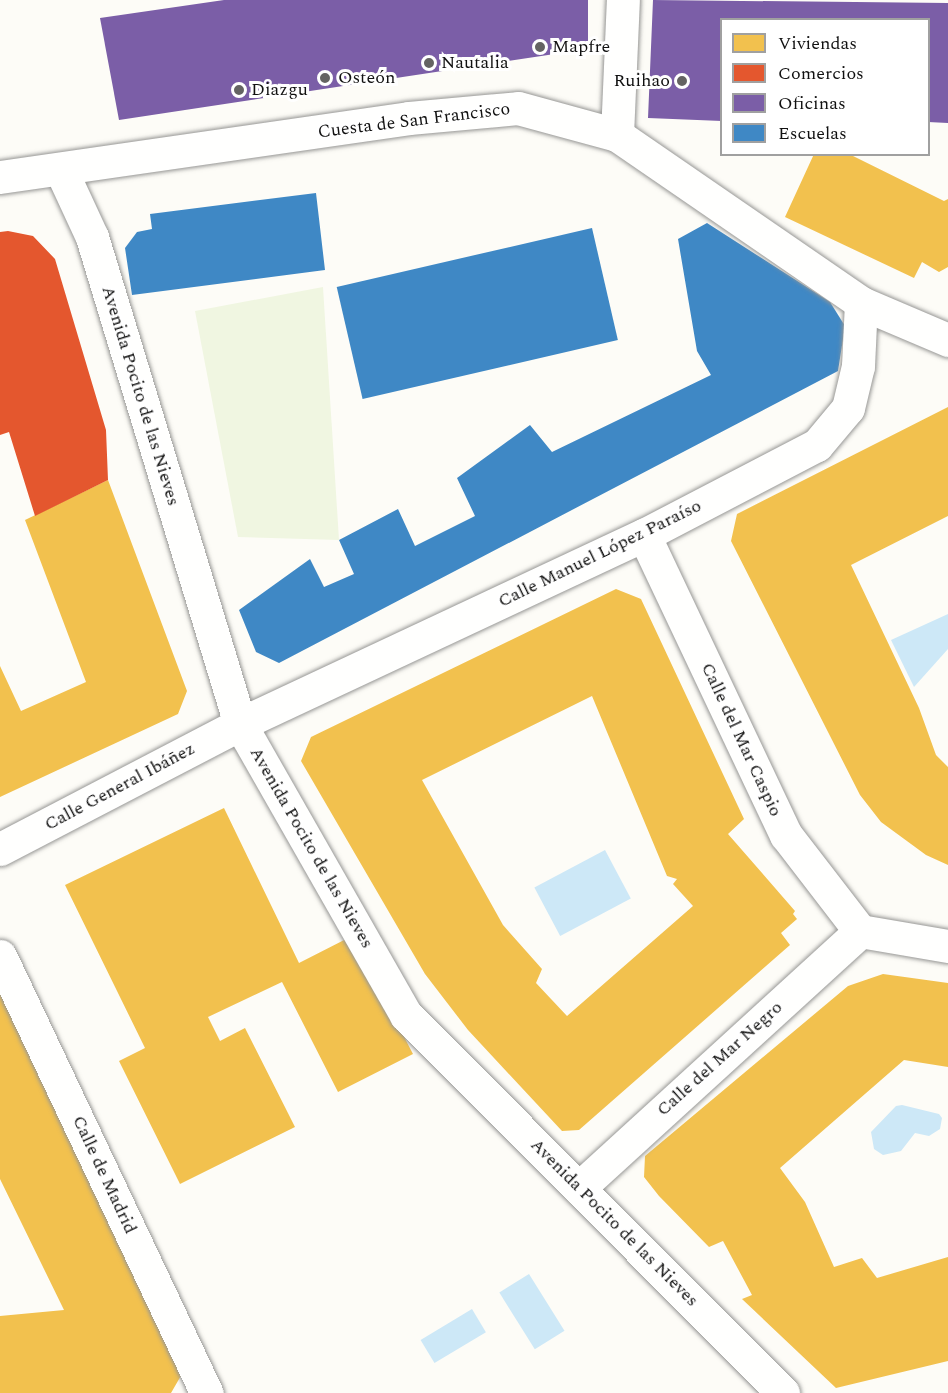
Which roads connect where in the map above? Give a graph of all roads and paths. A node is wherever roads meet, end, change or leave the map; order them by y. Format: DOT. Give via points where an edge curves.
graph roads {
  1 [pos="624,0"];
  2 [pos="617,135"];
  3 [pos="61,170"];
  4 [pos="0,177"];
  5 [pos="861,303"];
  6 [pos="948,340"];
  7 [pos="644,535"];
  8 [pos="240,724"];
  9 [pos="0,849"];
  10 [pos="860,931"];
  11 [pos="948,946"];
  12 [pos="0,956"];
  13 [pos="579,1188"];
  14 [pos="207,1393"];
  15 [pos="783,1393"];
  1 -- 2 [label="street"];
  2 -- 3 [label="street, Cuesta de San Francisco" via="518,108 409,118"];
  2 -- 5 [label="street, Cuesta de San Francisco"];
  3 -- 4 [label="street, Cuesta de San Francisco"];
  3 -- 8 [label="street, Avenida Pocito de las Nieves" via="92,237"];
  5 -- 6 [label="street, Cuesta de San Francisco"];
  5 -- 7 [label="street, Calle Manuel López Paraíso" via="858,366 848,408 817,445"];
  7 -- 8 [label="street, Calle Manuel López Paraíso"];
  7 -- 10 [label="street, Calle del Mar Caspio" via="786,835"];
  8 -- 9 [label="street, Calle General Ibáñez"];
  8 -- 13 [label="street, Avenida Pocito de las Nieves" via="406,1015"];
  10 -- 11 [label="street"];
  10 -- 13 [label="street, Calle del Mar Negro"];
  12 -- 14 [label="street, Calle de Madrid"];
  13 -- 15 [label="street, Avenida Pocito de las Nieves"];
}
